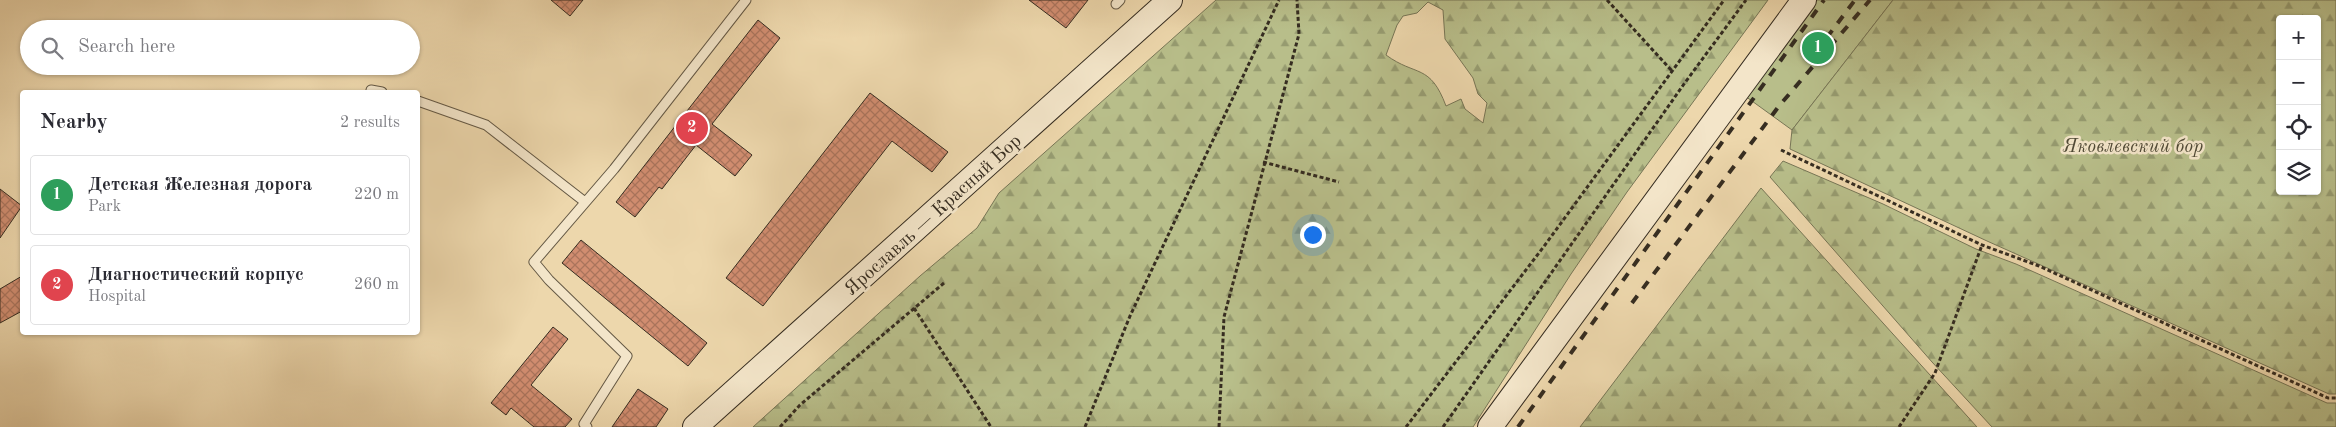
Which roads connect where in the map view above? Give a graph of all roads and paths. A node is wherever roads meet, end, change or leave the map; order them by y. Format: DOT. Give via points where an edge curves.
graph roads {
  1 [pos="746,0"];
  2 [pos="1170,0"];
  3 [pos="1279,0"];
  4 [pos="1297,0"];
  5 [pos="1607,0"];
  6 [pos="1724,0"];
  7 [pos="1746,0"];
  8 [pos="1804,0"];
  9 [pos="1672,71"];
  10 [pos="420,102"];
  11 [pos="1781,150"];
  12 [pos="1263,162"];
  13 [pos="1338,182"];
  14 [pos="585,202"];
  15 [pos="1982,245"];
  16 [pos="944,283"];
  17 [pos="914,308"];
  18 [pos="2336,398"];
  19 [pos="587,427"];
  20 [pos="695,427"];
  21 [pos="780,427"];
  22 [pos="991,427"];
  23 [pos="1085,427"];
  24 [pos="1219,427"];
  25 [pos="1406,427"];
  26 [pos="1443,427"];
  27 [pos="1490,427"];
  28 [pos="1900,427"];
  1 -- 14 [label="lane"];
  2 -- 20 [label="street, Ярославль — Красный Бор"];
  3 -- 23 [label="path" via="1130,316"];
  4 -- 12 [label="path" via="1299,34"];
  5 -- 9 [label="path"];
  6 -- 9 [label="path"];
  7 -- 26 [label="path"];
  8 -- 27 [label="street"];
  9 -- 25 [label="path"];
  10 -- 14 [label="lane" via="486,125"];
  11 -- 15 [label="path"];
  12 -- 13 [label="path"];
  12 -- 24 [label="path" via="1224,317"];
  14 -- 19 [label="lane" via="534,262 627,356 584,424"];
  15 -- 18 [label="path" via="2039,266 2328,398"];
  15 -- 28 [label="path" via="1935,373"];
  16 -- 17 [label="path"];
  17 -- 21 [label="path" via="800,405"];
  17 -- 22 [label="path"];
}
